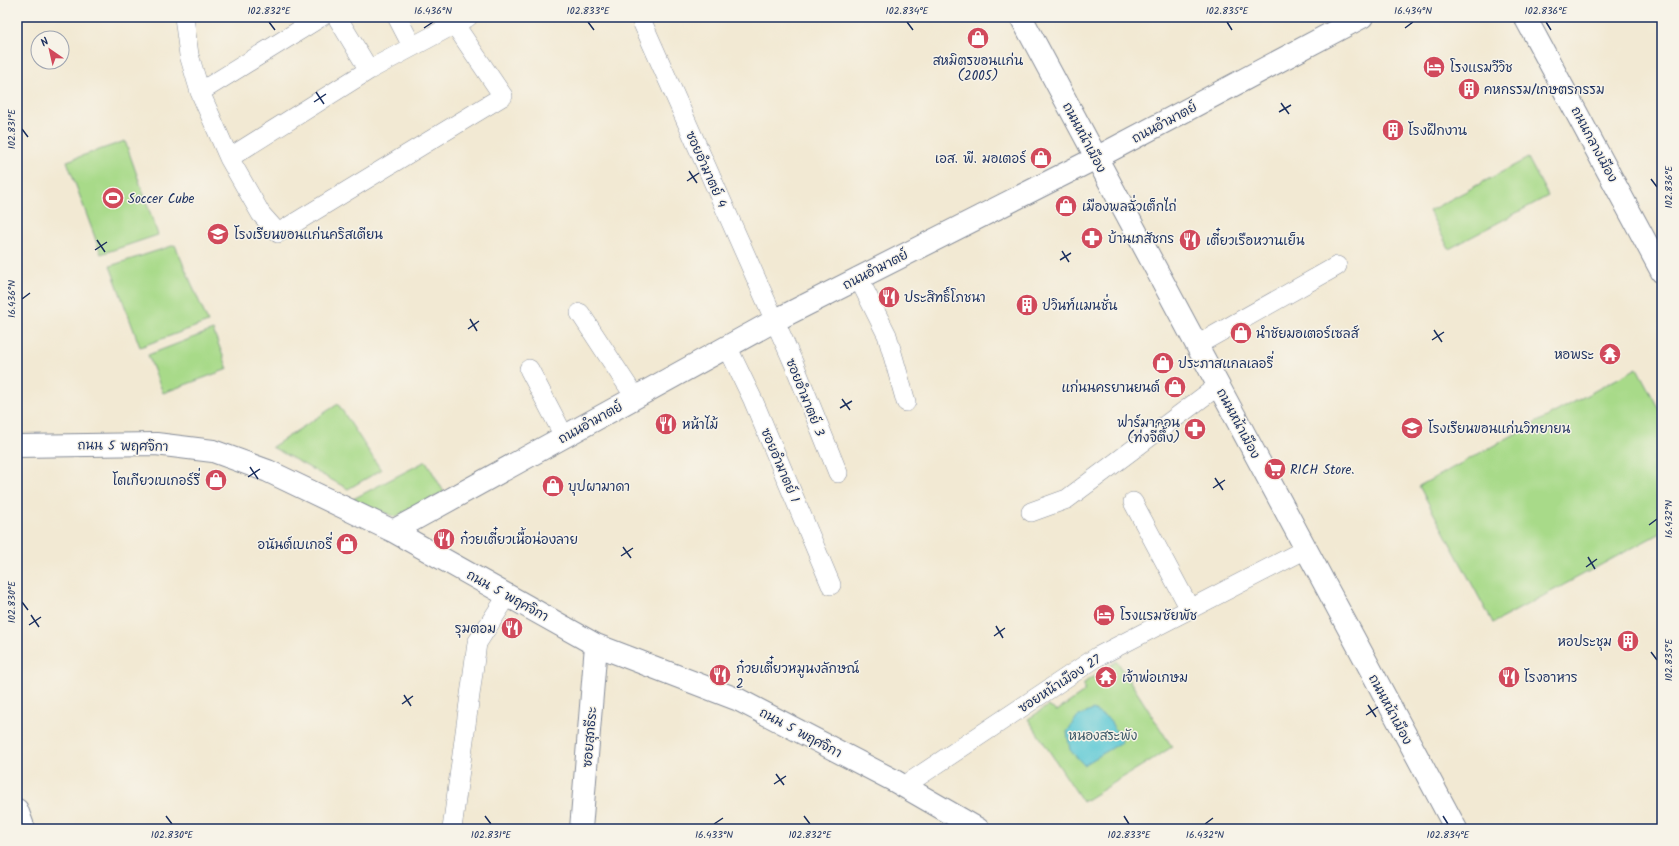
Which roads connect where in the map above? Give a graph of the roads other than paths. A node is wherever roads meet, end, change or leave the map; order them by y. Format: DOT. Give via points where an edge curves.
graph roads {
  1 [pos="184,17"];
  2 [pos="321,17"];
  3 [pos="337,17"];
  4 [pos="397,17"];
  5 [pos="640,17"];
  6 [pos="1021,17"];
  7 [pos="1362,17"];
  8 [pos="1525,17"];
  9 [pos="461,21"];
  10 [pos="412,46"];
  11 [pos="369,70"];
  12 [pos="200,92"];
  13 [pos="229,158"];
  14 [pos="1096,158"];
  15 [pos="1337,266"];
  16 [pos="1662,272"];
  17 [pos="858,277"];
  18 [pos="580,313"];
  19 [pos="774,321"];
  20 [pos="727,346"];
  21 [pos="1197,346"];
  22 [pos="529,369"];
  23 [pos="1219,385"];
  24 [pos="635,397"];
  25 [pos="906,402"];
  26 [pos="564,436"];
  27 [pos="17,446"];
  28 [pos="838,473"];
  29 [pos="1133,502"];
  30 [pos="1031,512"];
  31 [pos="394,530"];
  32 [pos="1306,549"];
  33 [pos="831,585"];
  34 [pos="508,595"];
  35 [pos="1190,609"];
  36 [pos="596,645"];
  37 [pos="904,786"];
  38 [pos="452,829"];
  39 [pos="581,829"];
  40 [pos="978,829"];
  41 [pos="1456,829"];
  1 -- 12 [label="street" via="190,55"];
  2 -- 12 [label="street"];
  3 -- 11 [label="street"];
  4 -- 10 [label="street"];
  5 -- 19 [label="street, ซอยอำมาตย์ 4"];
  6 -- 14 [label="street, ถนนหน้าเมือง"];
  7 -- 14 [label="street, ถนนอำมาตย์"];
  8 -- 16 [label="street, ถนนกลางเมือง"];
  9 -- 10 [label="street"];
  9 -- 13 [label="street" via="503,96 278,232 261,214"];
  10 -- 11 [label="street"];
  11 -- 13 [label="street"];
  12 -- 13 [label="street"];
  14 -- 17 [label="street, ถนนอำมาตย์"];
  14 -- 21 [label="street, ถนนหน้าเมือง"];
  15 -- 21 [label="street"];
  17 -- 19 [label="street, ถนนอำมาตย์"];
  17 -- 25 [label="street" via="887,335"];
  18 -- 24 [label="street"];
  19 -- 20 [label="street, ถนนอำมาตย์"];
  19 -- 28 [label="street, ซอยอำมาตย์ 3"];
  20 -- 24 [label="street, ถนนอำมาตย์"];
  20 -- 33 [label="street, ซอยอำมาตย์ 1" via="753,400"];
  21 -- 23 [label="street, ถนนหน้าเมือง"];
  22 -- 26 [label="street"];
  23 -- 30 [label="street" via="1067,499"];
  23 -- 32 [label="street, ถนนหน้าเมือง"];
  24 -- 26 [label="street, ถนนอำมาตย์"];
  26 -- 31 [label="street, ถนนอำมาตย์"];
  27 -- 31 [label="street, ถนน 5 พฤศจิกา" via="156,444 213,451 268,471"];
  29 -- 35 [label="street"];
  31 -- 34 [label="street, ถนน 5 พฤศจิกา"];
  32 -- 35 [label="street, ซอยหน้าเมือง 27"];
  32 -- 41 [label="street, ถนนหน้าเมือง"];
  34 -- 36 [label="street, ถนน 5 พฤศจิกา"];
  34 -- 38 [label="street" via="478,643"];
  35 -- 37 [label="street, ซอยหน้าเมือง 27" via="1097,657"];
  36 -- 37 [label="street, ถนน 5 พฤศจิกา" via="739,700"];
  36 -- 39 [label="street, ซอยสุภธีระ"];
  37 -- 40 [label="street, ถนน 5 พฤศจิกา"];
}
